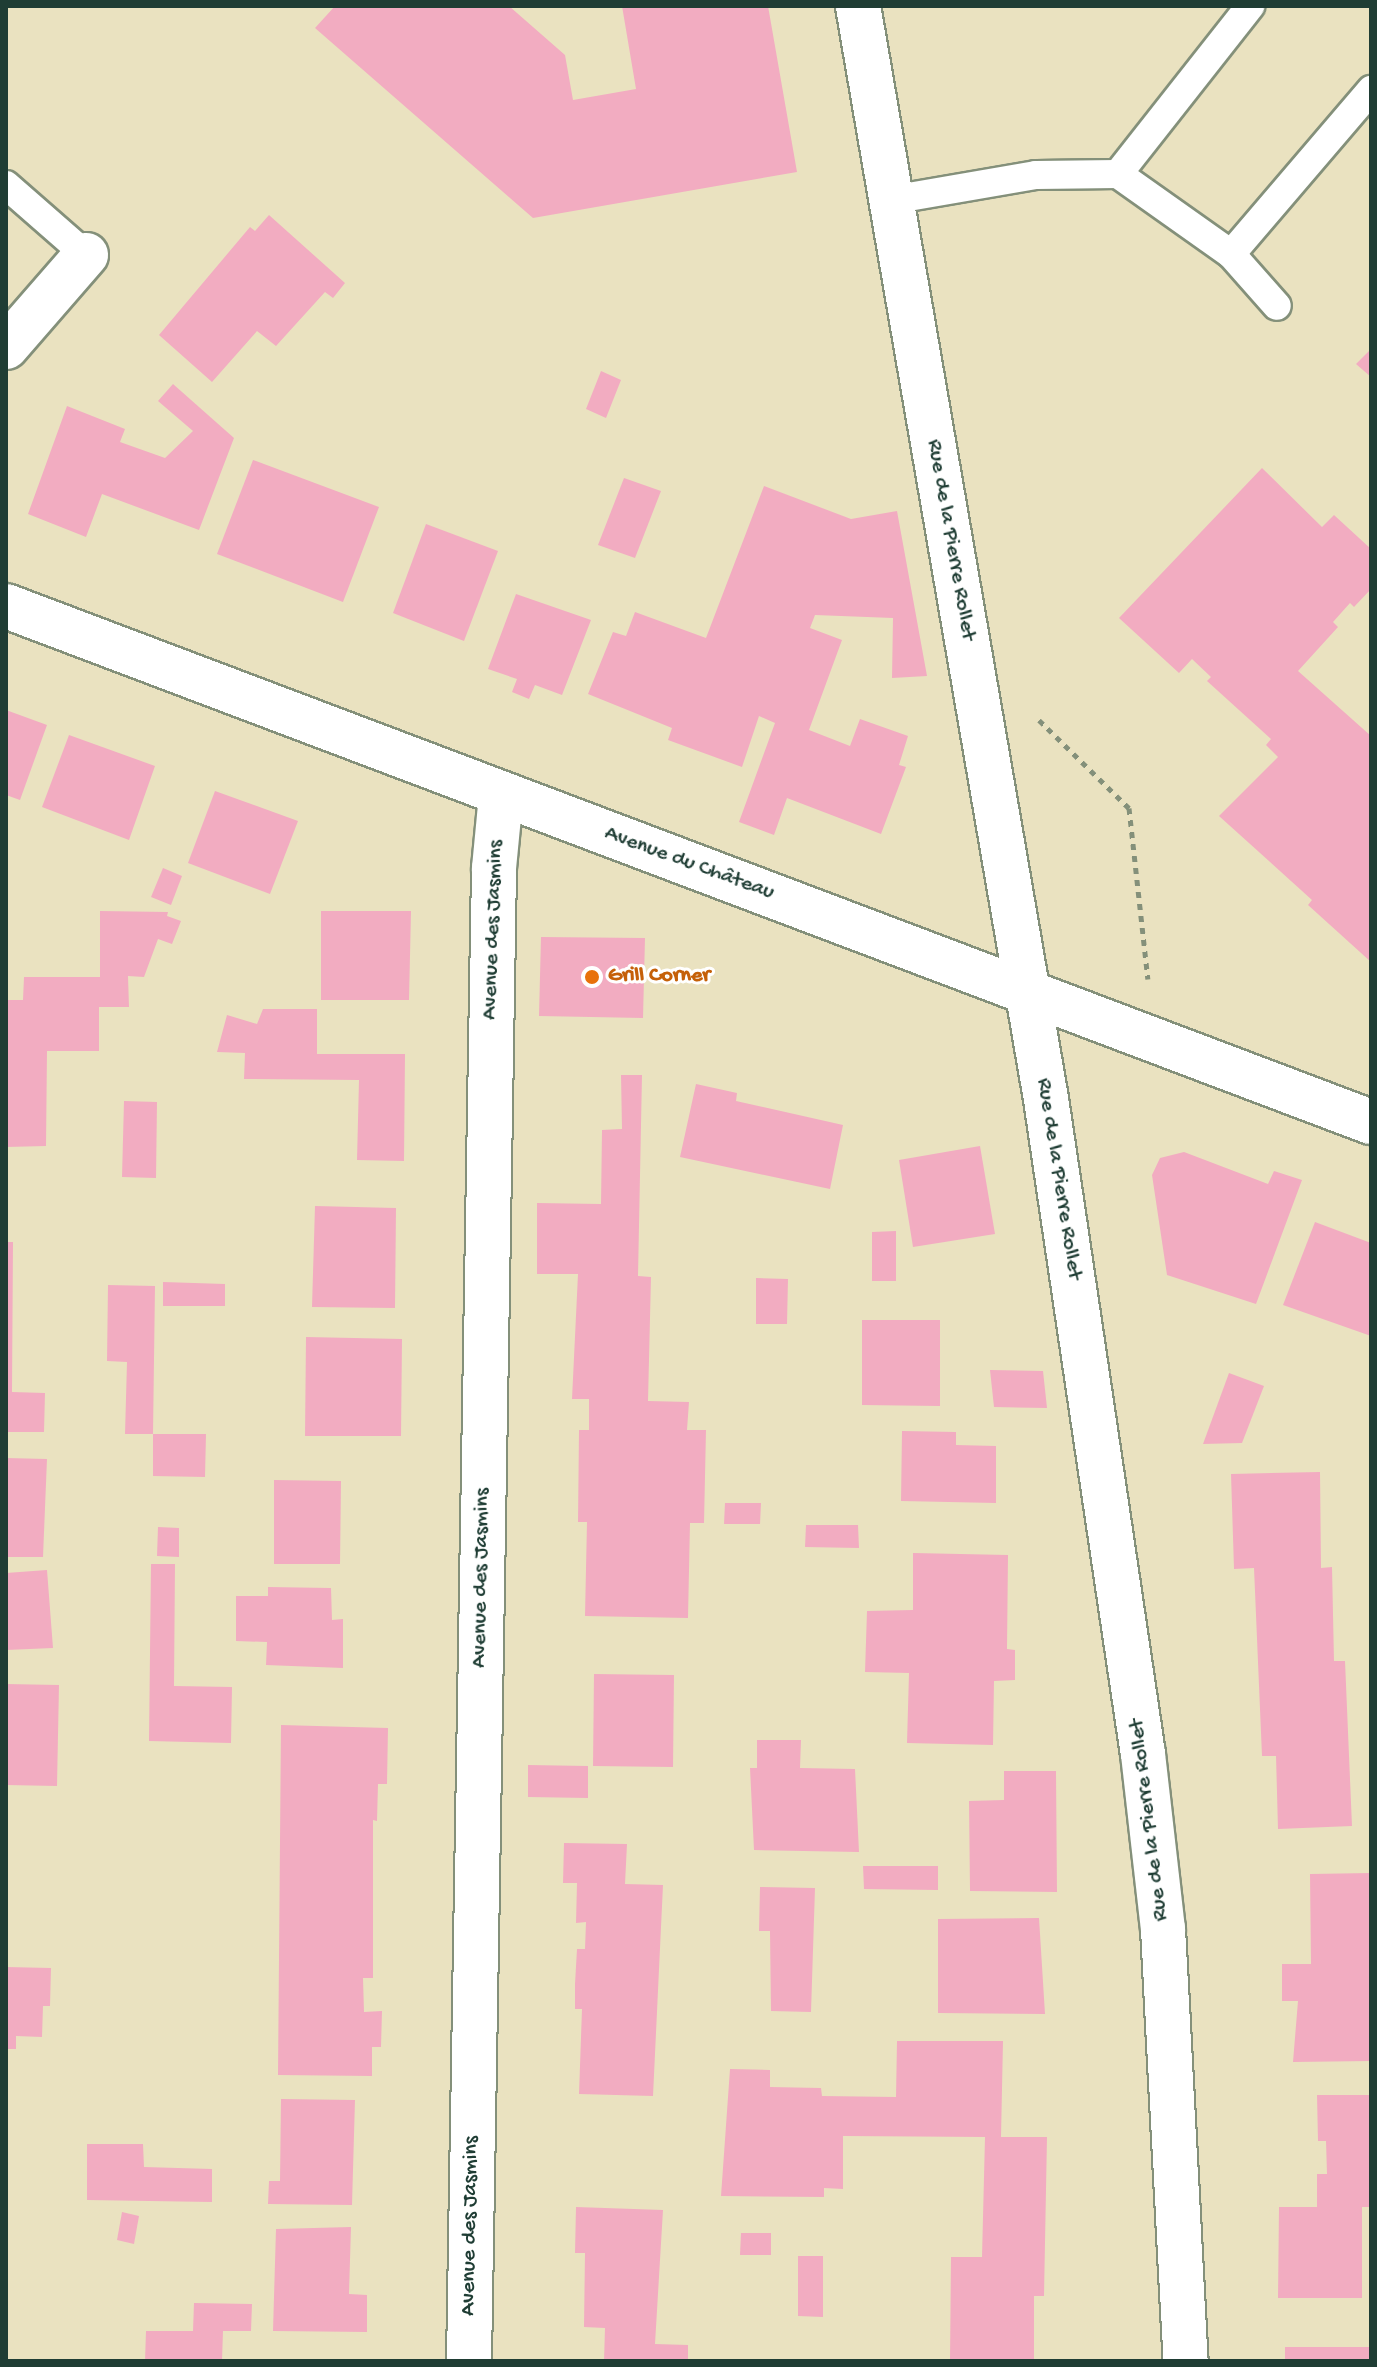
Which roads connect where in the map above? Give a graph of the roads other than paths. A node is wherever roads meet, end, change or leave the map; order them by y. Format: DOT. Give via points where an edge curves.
graph roads {
  1 [pos="858,6"];
  2 [pos="1250,6"];
  3 [pos="1371,90"];
  4 [pos="1118,174"];
  5 [pos="6,185"];
  6 [pos="891,200"];
  7 [pos="1231,254"];
  8 [pos="86,255"];
  9 [pos="1277,306"];
  10 [pos="6,347"];
  11 [pos="6,606"];
  12 [pos="501,795"];
  13 [pos="1026,991"];
  14 [pos="1371,1122"];
  15 [pos="469,2361"];
  16 [pos="1186,2361"];
  1 -- 6 [label="street, Rue de la Pierre Rollet"];
  2 -- 4 [label="lane"];
  3 -- 7 [label="lane"];
  4 -- 6 [label="lane" via="1036,175"];
  4 -- 7 [label="lane"];
  5 -- 8 [label="lane"];
  6 -- 13 [label="street, Rue de la Pierre Rollet"];
  7 -- 9 [label="lane"];
  8 -- 10 [label="street"];
  11 -- 12 [label="street, Avenue du Château"];
  12 -- 13 [label="street, Avenue du Château"];
  12 -- 15 [label="street, Avenue des Jasmins" via="494,868"];
  13 -- 14 [label="street, Avenue du Château"];
  13 -- 16 [label="street, Rue de la Pierre Rollet" via="1143,1754 1163,1929"];
}
